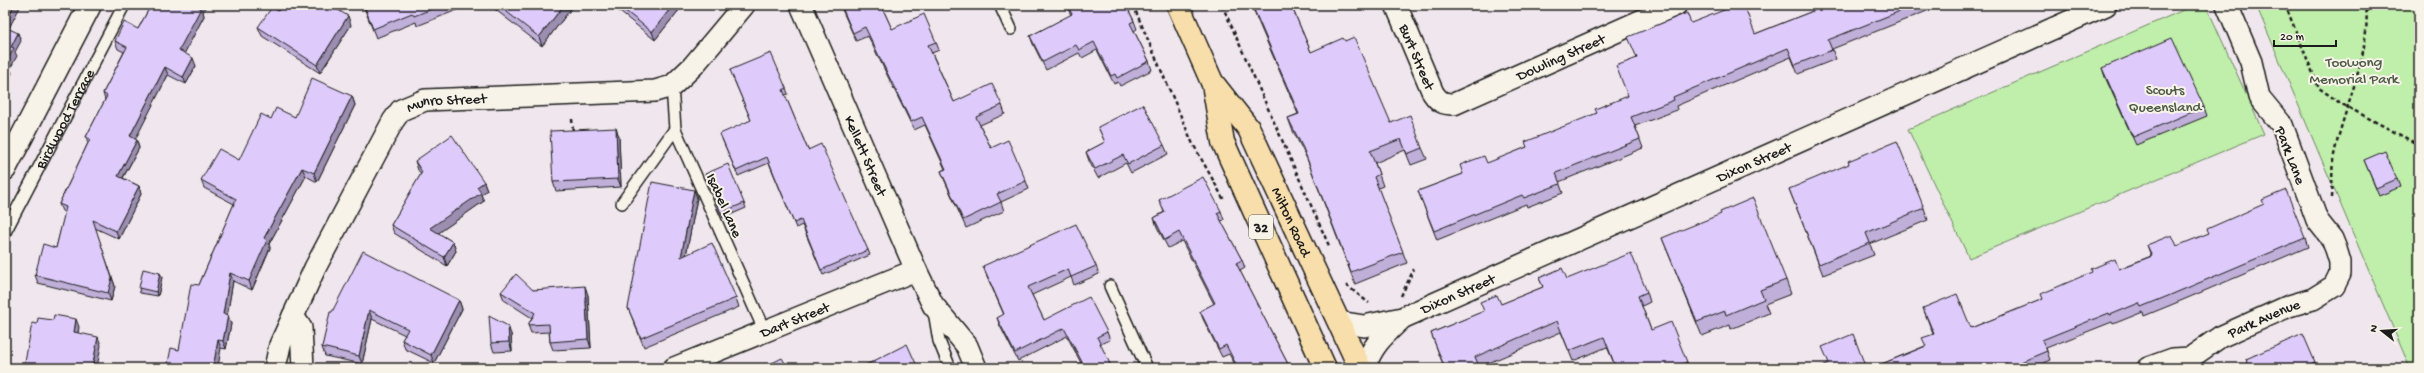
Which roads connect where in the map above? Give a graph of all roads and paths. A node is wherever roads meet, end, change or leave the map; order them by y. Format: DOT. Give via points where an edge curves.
graph roads {
  1 [pos="90,5"];
  2 [pos="124,5"];
  3 [pos="744,5"];
  4 [pos="801,5"];
  5 [pos="1000,5"];
  6 [pos="1133,5"];
  7 [pos="1178,5"];
  8 [pos="1222,5"];
  9 [pos="1396,5"];
  10 [pos="1676,5"];
  11 [pos="2106,5"];
  12 [pos="2227,5"];
  13 [pos="2284,5"];
  14 [pos="2366,5"];
  15 [pos="1011,29"];
  16 [pos="1212,82"];
  17 [pos="672,86"];
  18 [pos="1444,104"];
  19 [pos="2347,108"];
  20 [pos="572,118"];
  21 [pos="674,129"];
  22 [pos="566,134"];
  23 [pos="2419,145"];
  24 [pos="5,169"];
  25 [pos="1225,202"];
  26 [pos="622,203"];
  27 [pos="2314,215"];
  28 [pos="5,232"];
  29 [pos="2332,239"];
  30 [pos="1331,252"];
  31 [pos="1414,269"];
  32 [pos="916,270"];
  33 [pos="1343,279"];
  34 [pos="1110,286"];
  35 [pos="933,305"];
  36 [pos="1375,306"];
  37 [pos="1400,310"];
  38 [pos="293,316"];
  39 [pos="1339,322"];
  40 [pos="765,332"];
  41 [pos="2192,363"];
  42 [pos="275,368"];
  43 [pos="303,368"];
  44 [pos="674,368"];
  45 [pos="950,368"];
  46 [pos="976,368"];
  47 [pos="1147,368"];
  48 [pos="1325,368"];
  49 [pos="1360,368"];
  50 [pos="1365,368"];
  51 [pos="2148,368"];
  1 -- 24 [label="street, Birdwood Terrace"];
  2 -- 28 [label="lane, Birdwood Terrace"];
  3 -- 17 [label="street, Munro Street" via="693,66"];
  4 -- 32 [label="street, Kellett Street"];
  5 -- 15 [label="lane"];
  6 -- 25 [label="path" via="1192,142"];
  7 -- 16 [label="main road, Milton Road / 32"];
  8 -- 30 [label="path"];
  9 -- 18 [label="street, Burt Street" via="1433,93"];
  10 -- 18 [label="street, Dowling Street" via="1464,101"];
  11 -- 37 [label="street, Dixon Street"];
  12 -- 27 [label="street, Park Lane" via="2251,62 2259,97 2282,125"];
  13 -- 19 [label="path" via="2319,88"];
  14 -- 19 [label="path" via="2367,27 2364,48"];
  16 -- 39 [label="main road, Milton Road / 32" via="1249,129"];
  16 -- 48 [label="main road, Milton Road / 32" via="1223,142"];
  17 -- 21 [label="lane, Isabel Lane"];
  17 -- 38 [label="street, Munro Street" via="636,94 425,100 402,110 393,121 315,268"];
  19 -- 23 [label="path"];
  19 -- 27 [label="path" via="2334,157 2332,199"];
  20 -- 22 [label="path" via="573,133"];
  21 -- 26 [label="lane"];
  21 -- 40 [label="lane, Isabel Lane"];
  27 -- 29 [label="street, Park Lane"];
  29 -- 41 [label="street, Park Avenue" via="2340,262 2340,274 2334,286 2220,338"];
  31 -- 37 [label="path"];
  32 -- 35 [label="street, Kellett Street"];
  32 -- 40 [label="street, Dart Street"];
  33 -- 36 [label="path" via="1351,290"];
  34 -- 47 [label="lane"];
  35 -- 45 [label="lane, Kellett Street" via="939,340"];
  35 -- 46 [label="street, Kellett Street" via="966,346"];
  37 -- 39 [label="street, Dixon Street" via="1364,326"];
  37 -- 50 [label="street, Dixon Street" via="1370,354"];
  38 -- 42 [label="street, Munro Street" via="280,345"];
  38 -- 43 [label="street" via="301,328"];
  39 -- 49 [label="main road, Milton Road / 32"];
  40 -- 44 [label="street, Dart Street"];
  41 -- 51 [label="street, Park Avenue" via="2173,359"];
}
